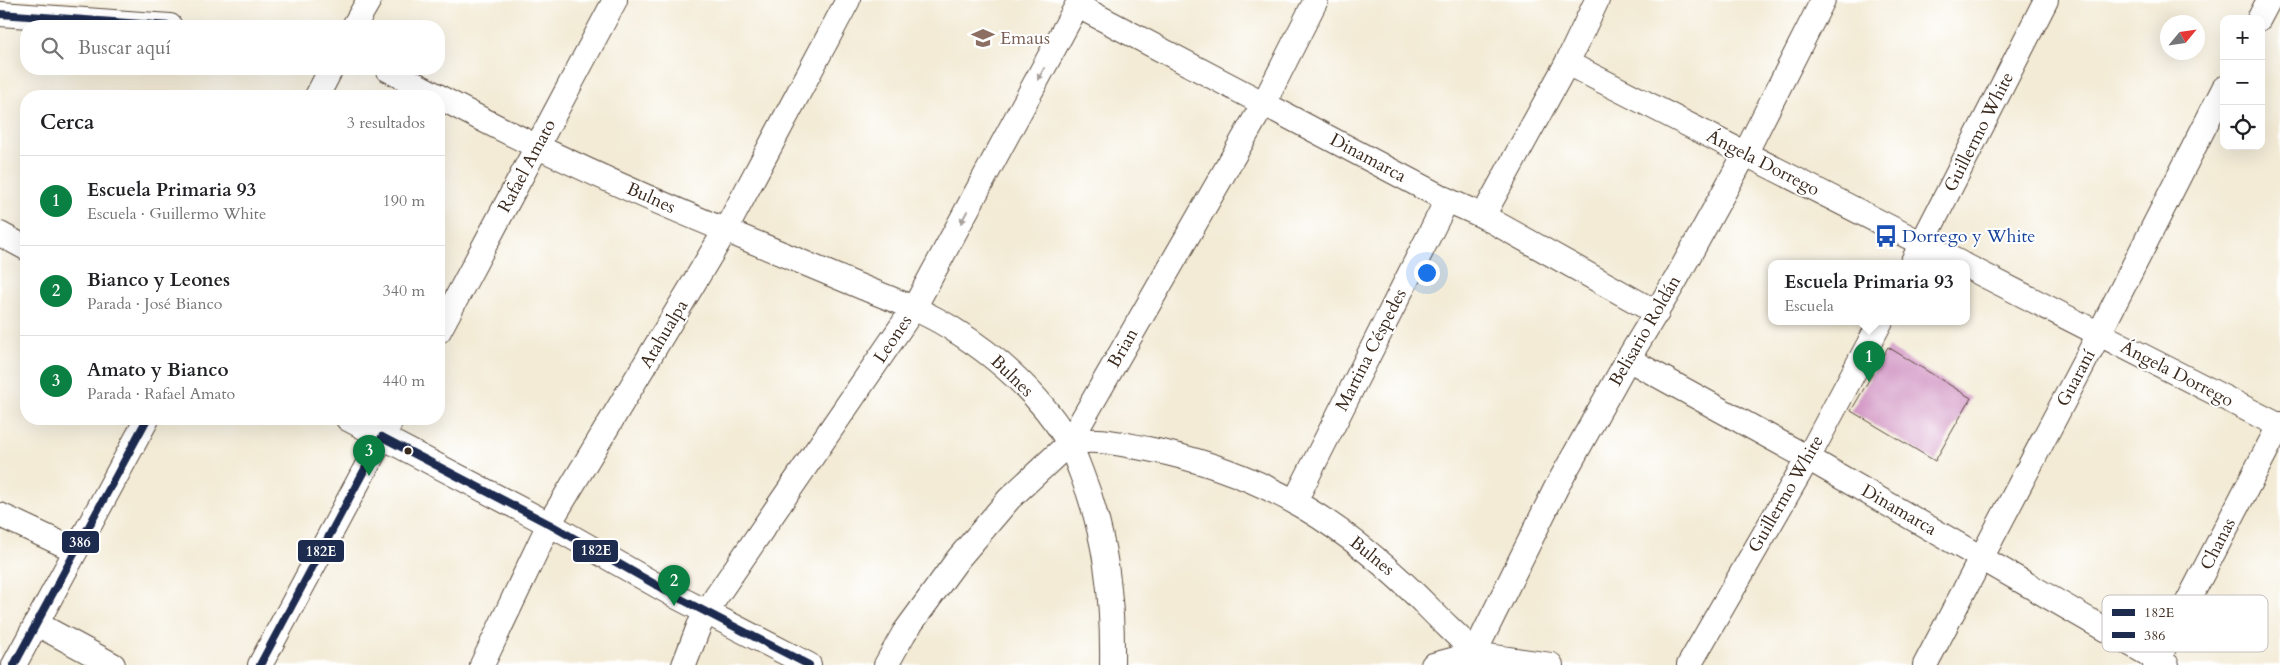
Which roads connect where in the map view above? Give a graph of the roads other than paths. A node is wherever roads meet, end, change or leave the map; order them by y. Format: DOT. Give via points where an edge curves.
graph roads {
  1 [pos="368,0"];
  2 [pos="615,0"];
  3 [pos="1316,0"];
  4 [pos="1597,0"];
  5 [pos="1824,0"];
  6 [pos="2046,0"];
  7 [pos="2269,0"];
  8 [pos="847,1"];
  9 [pos="1079,3"];
  10 [pos="0,14"];
  11 [pos="2261,15"];
  12 [pos="85,20"];
  13 [pos="357,20"];
  14 [pos="1567,63"];
  15 [pos="328,75"];
  16 [pos="398,75"];
  17 [pos="320,90"];
  18 [pos="427,90"];
  19 [pos="2220,96"];
  20 [pos="445,100"];
  21 [pos="1264,103"];
  22 [pos="537,148"];
  23 [pos="1745,154"];
  24 [pos="1447,200"];
  25 [pos="1483,216"];
  26 [pos="726,230"];
  27 [pos="0,234"];
  28 [pos="20,245"];
  29 [pos="1917,254"];
  30 [pos="1946,260"];
  31 [pos="1970,268"];
  32 [pos="914,308"];
  33 [pos="1657,313"];
  34 [pos="445,320"];
  35 [pos="1879,325"];
  36 [pos="2099,334"];
  37 [pos="1628,359"];
  38 [pos="144,425"];
  39 [pos="374,425"];
  40 [pos="2280,425"];
  41 [pos="387,428"];
  42 [pos="1069,443"];
  43 [pos="1808,458"];
  44 [pos="1295,501"];
  45 [pos="0,515"];
  46 [pos="549,524"];
  47 [pos="75,550"];
  48 [pos="1982,557"];
  49 [pos="2194,595"];
  50 [pos="706,612"];
  51 [pos="37,624"];
  52 [pos="2102,628"];
  53 [pos="2142,652"];
  54 [pos="1473,660"];
  55 [pos="2160,663"];
  56 [pos="14,665"];
  57 [pos="113,665"];
  58 [pos="260,665"];
  59 [pos="482,665"];
  60 [pos="684,665"];
  61 [pos="809,665"];
  62 [pos="886,665"];
  63 [pos="1112,665"];
  64 [pos="1433,665"];
  65 [pos="1551,665"];
  66 [pos="1689,665"];
  67 [pos="1924,665"];
  1 -- 13 [label="street"];
  2 -- 22 [label="street, Rafael Amato"];
  3 -- 21 [label="street, Brian"];
  4 -- 14 [label="street"];
  5 -- 23 [label="street, Belisario Roldán"];
  6 -- 29 [label="street, Guillermo White"];
  7 -- 11 [label="street"];
  8 -- 26 [label="street, Atahualpa"];
  9 -- 21 [label="street, Dinamarca"];
  9 -- 32 [label="street, Leones, one-way"];
  10 -- 12 [label="street"];
  14 -- 23 [label="street, Ángela Dorrego"];
  14 -- 25 [label="street"];
  15 -- 17 [label="street"];
  16 -- 18 [label="street, Bulnes"];
  19 -- 36 [label="street, Guaraní"];
  20 -- 22 [label="street, Bulnes"];
  21 -- 24 [label="street, Dinamarca"];
  21 -- 42 [label="street, Brian"];
  22 -- 26 [label="street, Bulnes"];
  22 -- 34 [label="street, Rafael Amato"];
  23 -- 29 [label="street, Ángela Dorrego"];
  23 -- 33 [label="street, Belisario Roldán"];
  24 -- 25 [label="street, Dinamarca"];
  24 -- 44 [label="street, Martina Céspedes"];
  25 -- 33 [label="street, Dinamarca"];
  26 -- 32 [label="street, Bulnes"];
  26 -- 46 [label="street, Atahualpa"];
  27 -- 28 [label="street"];
  29 -- 30 [label="street, Ángela Dorrego"];
  31 -- 36 [label="street, Ángela Dorrego"];
  32 -- 42 [label="street, Bulnes" via="950,327 1007,368 1031,393"];
  32 -- 50 [label="street, Leones"];
  33 -- 37 [label="street, Belisario Roldán"];
  35 -- 43 [label="street, Guillermo White"];
  36 -- 40 [label="street, Ángela Dorrego"];
  36 -- 48 [label="street, Guaraní"];
  37 -- 43 [label="street, Dinamarca"];
  37 -- 54 [label="street, Belisario Roldán" via="1556,488"];
  38 -- 47 [label="street"];
  39 -- 41 [label="street"];
  40 -- 49 [label="street, Chanas"];
  41 -- 46 [label="street"];
  41 -- 58 [label="street"];
  42 -- 44 [label="street, Bulnes" via="1096,440 1183,457 1237,474"];
  42 -- 62 [label="street, Brian" via="1010,500 958,558 904,633"];
  42 -- 63 [label="street" via="1099,525 1106,560"];
  43 -- 48 [label="street, Dinamarca"];
  43 -- 66 [label="street, Guillermo White"];
  44 -- 54 [label="street, Bulnes" via="1376,557 1409,588"];
  45 -- 47 [label="street"];
  46 -- 50 [label="street"];
  46 -- 59 [label="street, Atahualpa"];
  47 -- 51 [label="street"];
  48 -- 52 [label="street, Dinamarca"];
  48 -- 67 [label="street, Guaraní"];
  50 -- 60 [label="street, Leones"];
  50 -- 61 [label="street"];
  51 -- 56 [label="street"];
  51 -- 57 [label="street"];
  53 -- 55 [label="street, Dinamarca"];
  54 -- 64 [label="street"];
  54 -- 65 [label="street"];
}
